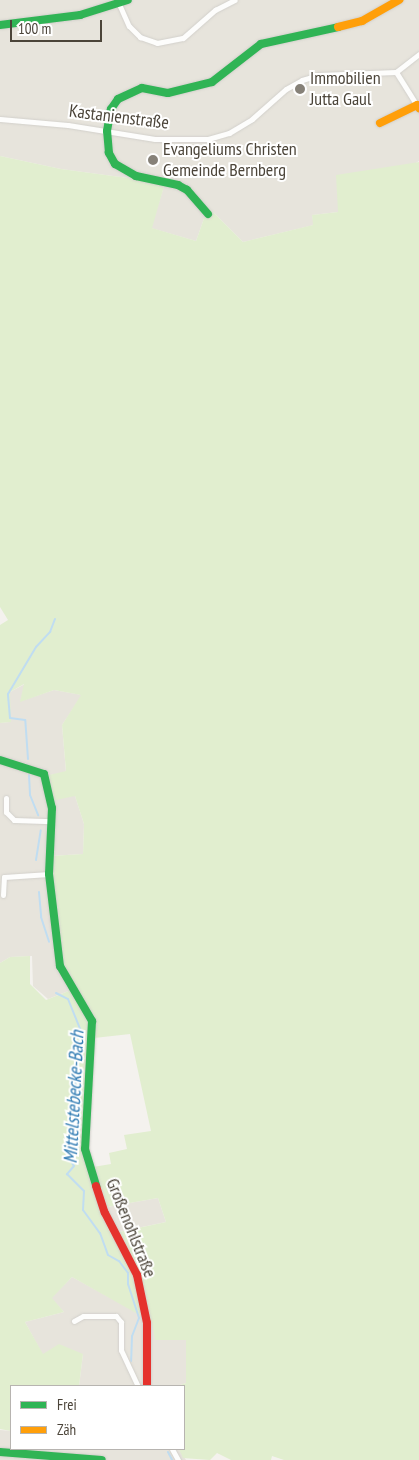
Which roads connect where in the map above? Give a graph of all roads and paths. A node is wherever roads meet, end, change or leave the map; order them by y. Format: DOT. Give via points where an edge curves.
graph roads {
  1 [pos="128,0"];
  2 [pos="235,0"];
  3 [pos="399,0"];
  4 [pos="119,4"];
  5 [pos="0,25"];
  6 [pos="419,54"];
  7 [pos="396,72"];
  8 [pos="418,106"];
  9 [pos="0,119"];
  10 [pos="380,123"];
  11 [pos="107,131"];
  12 [pos="208,214"];
  13 [pos="0,760"];
  14 [pos="6,798"];
  15 [pos="53,821"];
  16 [pos="49,874"];
  17 [pos="3,896"];
  18 [pos="74,1321"];
  19 [pos="138,1385"];
  20 [pos="147,1385"];
  21 [pos="0,1452"];
  22 [pos="102,1460"];
  1 -- 4 [label="street"];
  2 -- 4 [label="street" via="216,10 182,38 157,43 140,37 129,26"];
  3 -- 11 [label="street" via="362,21 261,44 212,82 197,88 168,93 142,88 129,92 110,109"];
  4 -- 5 [label="street" via="80,15"];
  6 -- 7 [label="street"];
  7 -- 8 [label="street"];
  7 -- 11 [label="street, Kastanienstraße" via="318,75 286,89 252,119 229,133 208,139 155,139"];
  8 -- 10 [label="street"];
  9 -- 11 [label="street, Kastanienstraße"];
  11 -- 12 [label="street" via="109,153 123,171 178,185"];
  13 -- 15 [label="street" via="44,774"];
  14 -- 15 [label="street" via="6,812 14,820"];
  15 -- 16 [label="street"];
  16 -- 17 [label="street" via="4,877"];
  16 -- 20 [label="street, Großenohlstraße" via="60,970 92,1021 86,1149 105,1213 137,1274 147,1323"];
  18 -- 19 [label="street" via="83,1316 116,1316 121,1322 121,1350"];
  21 -- 22 [label="street"];
}
